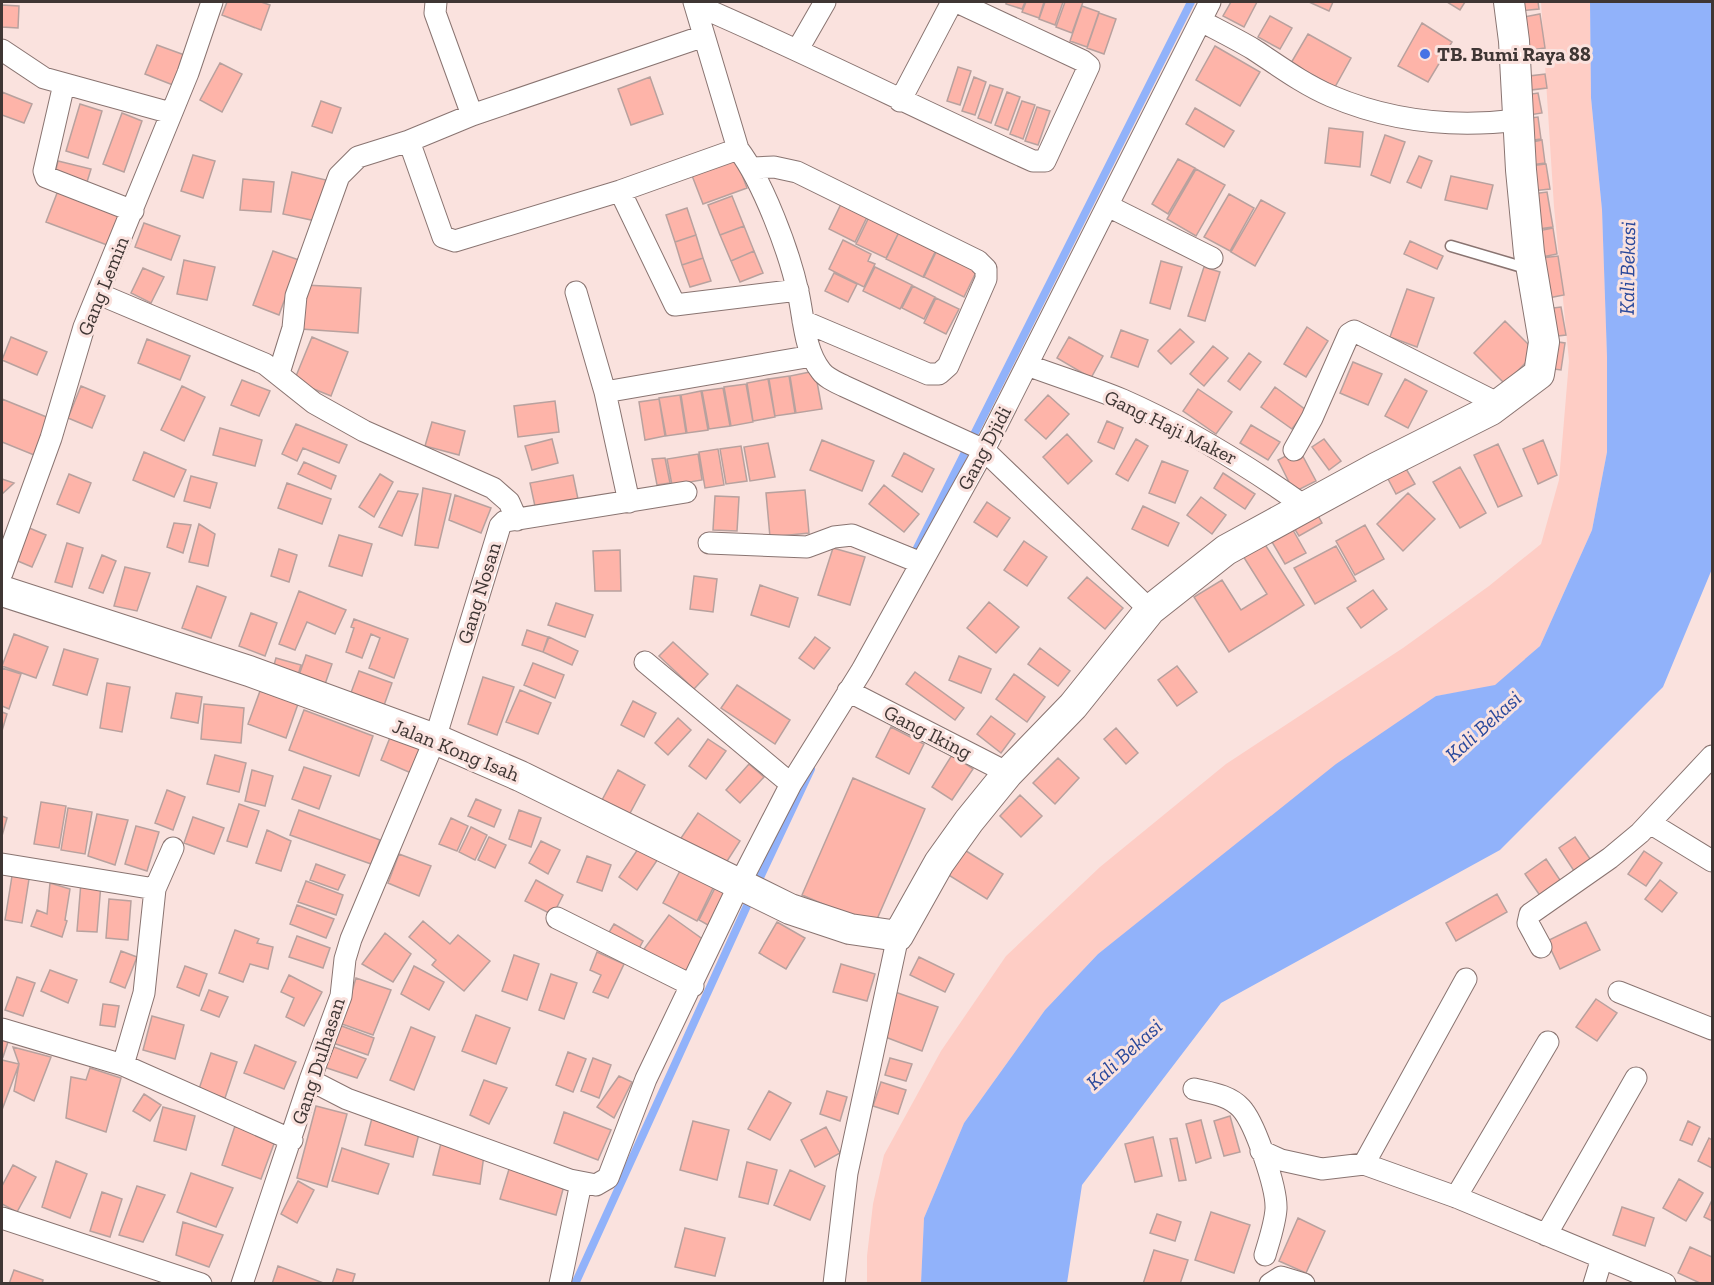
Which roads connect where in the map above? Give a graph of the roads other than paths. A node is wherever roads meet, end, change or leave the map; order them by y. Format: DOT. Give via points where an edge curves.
graph roads {
  1 [pos="212,2"];
  2 [pos="436,2"];
  3 [pos="825,2"];
  4 [pos="955,2"];
  5 [pos="1210,2"];
  6 [pos="1509,2"];
  7 [pos="700,5"];
  8 [pos="1201,21"];
  9 [pos="704,36"];
  10 [pos="798,49"];
  11 [pos="2,50"];
  12 [pos="64,84"];
  13 [pos="900,101"];
  14 [pos="171,113"];
  15 [pos="472,115"];
  16 [pos="1518,120"];
  17 [pos="409,141"];
  18 [pos="738,149"];
  19 [pos="753,168"];
  20 [pos="620,190"];
  21 [pos="1108,206"];
  22 [pos="133,211"];
  23 [pos="1451,246"];
  24 [pos="1212,258"];
  25 [pos="1532,269"];
  26 [pos="798,290"];
  27 [pos="576,292"];
  28 [pos="99,294"];
  29 [pos="803,321"];
  30 [pos="812,356"];
  31 [pos="1027,366"];
  32 [pos="279,373"];
  33 [pos="605,392"];
  34 [pos="1499,404"];
  35 [pos="984,450"];
  36 [pos="1294,450"];
  37 [pos="686,492"];
  38 [pos="629,502"];
  39 [pos="1306,507"];
  40 [pos="516,520"];
  41 [pos="709,543"];
  42 [pos="921,563"];
  43 [pos="2,573"];
  44 [pos="2,591"];
  45 [pos="1150,610"];
  46 [pos="645,663"];
  47 [pos="848,691"];
  48 [pos="435,739"];
  49 [pos="1713,756"];
  50 [pos="1008,773"];
  51 [pos="791,784"];
  52 [pos="1650,823"];
  53 [pos="173,848"];
  54 [pos="1713,861"];
  55 [pos="2,864"];
  56 [pos="156,889"];
  57 [pos="748,889"];
  58 [pos="557,918"];
  59 [pos="898,936"];
  60 [pos="1541,947"];
  61 [pos="1466,979"];
  62 [pos="693,986"];
  63 [pos="1619,992"];
  64 [pos="2,1029"];
  65 [pos="1713,1029"];
  66 [pos="1548,1042"];
  67 [pos="123,1065"];
  68 [pos="1636,1078"];
  69 [pos="310,1080"];
  70 [pos="1194,1089"];
  71 [pos="292,1140"];
  72 [pos="1260,1151"];
  73 [pos="1364,1164"];
  74 [pos="581,1183"];
  75 [pos="1456,1197"];
  76 [pos="2,1218"];
  77 [pos="1546,1235"];
  78 [pos="1264,1255"];
  79 [pos="1602,1258"];
  80 [pos="201,1284"];
  81 [pos="242,1284"];
  82 [pos="560,1284"];
  83 [pos="834,1284"];
  84 [pos="1270,1284"];
  85 [pos="1304,1284"];
  86 [pos="1594,1284"];
  87 [pos="1665,1284"];
  1 -- 14 [label="street, Gang Lemin"];
  2 -- 15 [label="street" via="435,13"];
  3 -- 10 [label="street"];
  4 -- 13 [label="street"];
  4 -- 13 [label="street" via="1089,66 1047,159 1042,163 1033,161"];
  5 -- 8 [label="street, Gang Djidi"];
  6 -- 16 [label="street"];
  7 -- 9 [label="street"];
  7 -- 10 [label="street"];
  8 -- 16 [label="street" via="1292,76 1365,109 1404,120 1442,124"];
  8 -- 21 [label="street, Gang Djidi"];
  9 -- 15 [label="street"];
  9 -- 18 [label="street"];
  10 -- 13 [label="street"];
  11 -- 12 [label="street" via="34,72"];
  12 -- 14 [label="street"];
  12 -- 22 [label="street" via="44,171 46,177"];
  14 -- 22 [label="street, Gang Lemin"];
  15 -- 17 [label="street"];
  16 -- 25 [label="street"];
  17 -- 20 [label="street" via="444,237 452,240"];
  17 -- 32 [label="street" via="358,157 339,176 296,296"];
  18 -- 19 [label="street"];
  18 -- 20 [label="street"];
  19 -- 26 [label="street"];
  19 -- 29 [label="street" via="797,172 978,261 986,269 986,279 948,366 939,374 928,374"];
  20 -- 26 [label="street" via="675,305"];
  21 -- 24 [label="street"];
  21 -- 31 [label="street, Gang Djidi"];
  22 -- 28 [label="street, Gang Lemin"];
  23 -- 25 [label="lane"];
  25 -- 34 [label="street" via="1544,342 1542,365 1534,380"];
  26 -- 29 [label="street"];
  27 -- 33 [label="street"];
  28 -- 32 [label="street"];
  28 -- 43 [label="street, Gang Lemin" via="84,327 51,438"];
  29 -- 30 [label="street"];
  30 -- 33 [label="street"];
  30 -- 35 [label="street" via="822,373 833,381"];
  31 -- 35 [label="street, Gang Djidi"];
  31 -- 39 [label="street, Gang Haji Maker" via="1121,399 1183,428 1245,464"];
  32 -- 40 [label="street" via="314,403 364,431 493,488 509,502"];
  33 -- 38 [label="street"];
  34 -- 36 [label="street" via="1354,331 1348,334"];
  34 -- 39 [label="street"];
  35 -- 42 [label="street, Gang Djidi"];
  35 -- 45 [label="street"];
  37 -- 38 [label="street, Gang Nosan"];
  38 -- 40 [label="street, Gang Nosan"];
  39 -- 45 [label="street" via="1226,550"];
  40 -- 48 [label="street, Gang Nosan" via="500,526"];
  41 -- 42 [label="street" via="807,546 852,536"];
  42 -- 47 [label="street, Gang Djidi"];
  44 -- 48 [label="street, Jalan Kong Isah" via="249,671"];
  45 -- 50 [label="street" via="1073,706"];
  46 -- 51 [label="street"];
  47 -- 50 [label="street, Gang Iking"];
  47 -- 51 [label="street, Gang Djidi"];
  48 -- 57 [label="street, Jalan Kong Isah" via="520,776"];
  48 -- 69 [label="street, Gang Dulhasan" via="351,939 341,996"];
  49 -- 52 [label="street"];
  50 -- 59 [label="street" via="939,863"];
  51 -- 57 [label="street, Gang Djidi"];
  52 -- 54 [label="street"];
  52 -- 60 [label="street" via="1610,858 1530,914 1528,923"];
  53 -- 56 [label="street"];
  55 -- 56 [label="street"];
  56 -- 67 [label="street" via="144,993"];
  57 -- 59 [label="street, Jalan Kong Isah" via="790,909 850,929"];
  57 -- 62 [label="street, Gang Djidi"];
  58 -- 62 [label="street"];
  59 -- 83 [label="street" via="847,1173"];
  61 -- 73 [label="street"];
  62 -- 74 [label="street, Gang Djidi" via="646,1079 608,1178 596,1185"];
  63 -- 65 [label="street"];
  64 -- 67 [label="street"];
  66 -- 75 [label="street"];
  67 -- 71 [label="street"];
  68 -- 77 [label="street"];
  69 -- 71 [label="street, Gang Dulhasan"];
  69 -- 74 [label="street" via="347,1099"];
  70 -- 72 [label="street" via="1221,1095 1242,1109"];
  71 -- 81 [label="street, Gang Dulhasan"];
  72 -- 73 [label="street" via="1322,1169"];
  72 -- 78 [label="street" via="1269,1172 1276,1209"];
  73 -- 75 [label="street"];
  74 -- 82 [label="street"];
  75 -- 77 [label="street"];
  76 -- 80 [label="street"];
  77 -- 79 [label="street"];
  79 -- 86 [label="street"];
  79 -- 87 [label="street"];
  84 -- 85 [label="street" via="1281,1277"];
}
